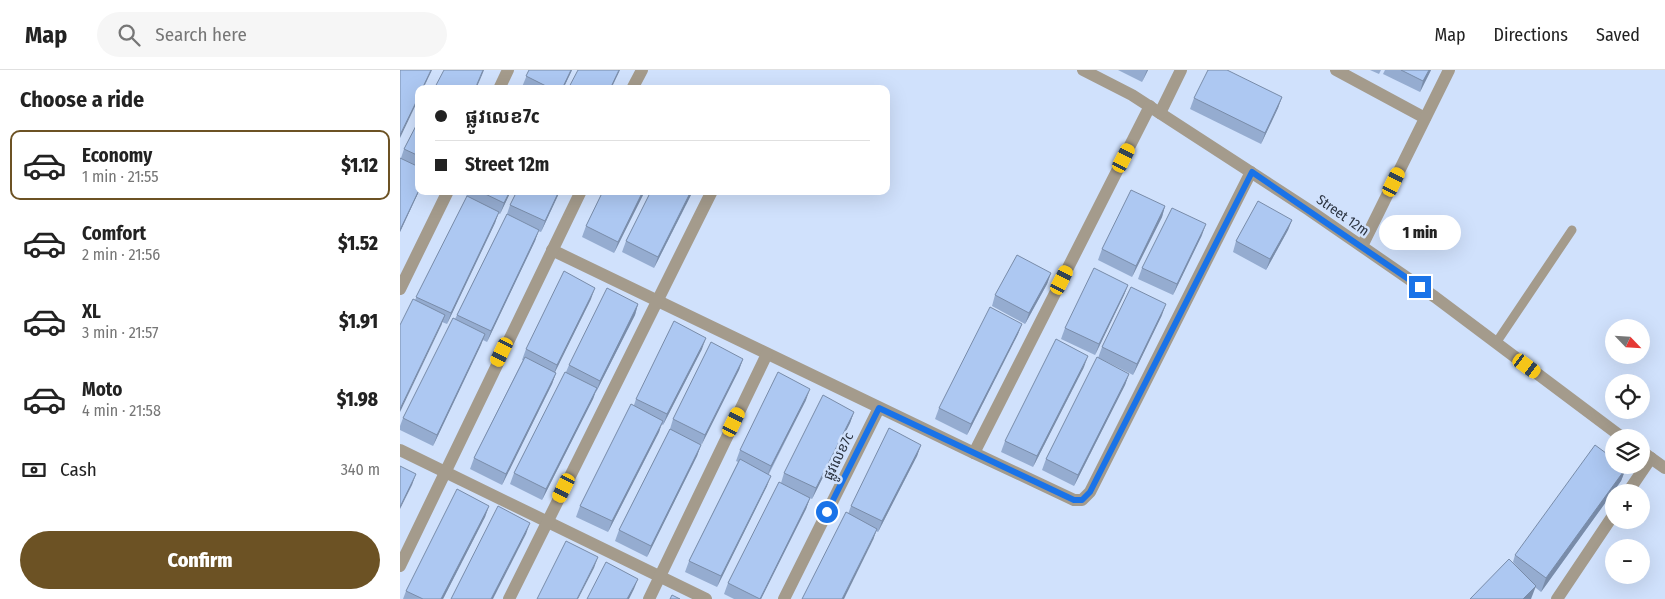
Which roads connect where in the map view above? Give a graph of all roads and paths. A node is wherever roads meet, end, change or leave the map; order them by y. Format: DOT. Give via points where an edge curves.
graph roads {
  1 [pos="508,70"];
  2 [pos="642,70"];
  3 [pos="1083,70"];
  4 [pos="1181,70"];
  5 [pos="1336,70"];
  6 [pos="1449,70"];
  7 [pos="501,85"];
  8 [pos="634,85"];
  9 [pos="1155,109"];
  10 [pos="1425,118"];
  11 [pos="1252,172"];
  12 [pos="446,195"];
  13 [pos="579,195"];
  14 [pos="710,195"];
  15 [pos="1572,230"];
  16 [pos="1362,246"];
  17 [pos="552,250"];
  18 [pos="400,288"];
  19 [pos="658,301"];
  20 [pos="1496,343"];
  21 [pos="767,354"];
  22 [pos="879,408"];
  23 [pos="1611,429"];
  24 [pos="400,450"];
  25 [pos="974,453"];
  26 [pos="1650,457"];
  27 [pos="1665,468"];
  28 [pos="445,472"];
  29 [pos="548,522"];
  30 [pos="1605,527"];
  31 [pos="400,566"];
  32 [pos="660,576"];
  33 [pos="509,599"];
  34 [pos="649,599"];
  35 [pos="706,599"];
  36 [pos="784,599"];
  37 [pos="1557,599"];
  1 -- 7 [label="street"];
  2 -- 8 [label="street"];
  3 -- 9 [label="street, Street 12m"];
  4 -- 9 [label="street"];
  5 -- 10 [label="street"];
  6 -- 10 [label="street"];
  9 -- 11 [label="street, Street 12m"];
  9 -- 25 [label="street"];
  10 -- 16 [label="street"];
  11 -- 16 [label="street, Street 12m"];
  11 -- 25 [label="street" via="1090,492 1082,500 1074,500"];
  12 -- 18 [label="street"];
  13 -- 17 [label="street"];
  14 -- 19 [label="street"];
  15 -- 20 [label="lane"];
  16 -- 20 [label="street, Street 12m"];
  17 -- 19 [label="street"];
  17 -- 28 [label="street"];
  19 -- 21 [label="street"];
  19 -- 29 [label="street"];
  20 -- 23 [label="street, Street 12m"];
  21 -- 22 [label="street"];
  21 -- 32 [label="street"];
  22 -- 25 [label="street"];
  22 -- 36 [label="street, ផ្លូវលេខ7c"];
  24 -- 28 [label="street"];
  26 -- 27 [label="street"];
  28 -- 29 [label="street"];
  28 -- 31 [label="street"];
  29 -- 32 [label="street"];
  29 -- 33 [label="street"];
  30 -- 37 [label="street"];
  32 -- 34 [label="street"];
  32 -- 35 [label="street"];
}
